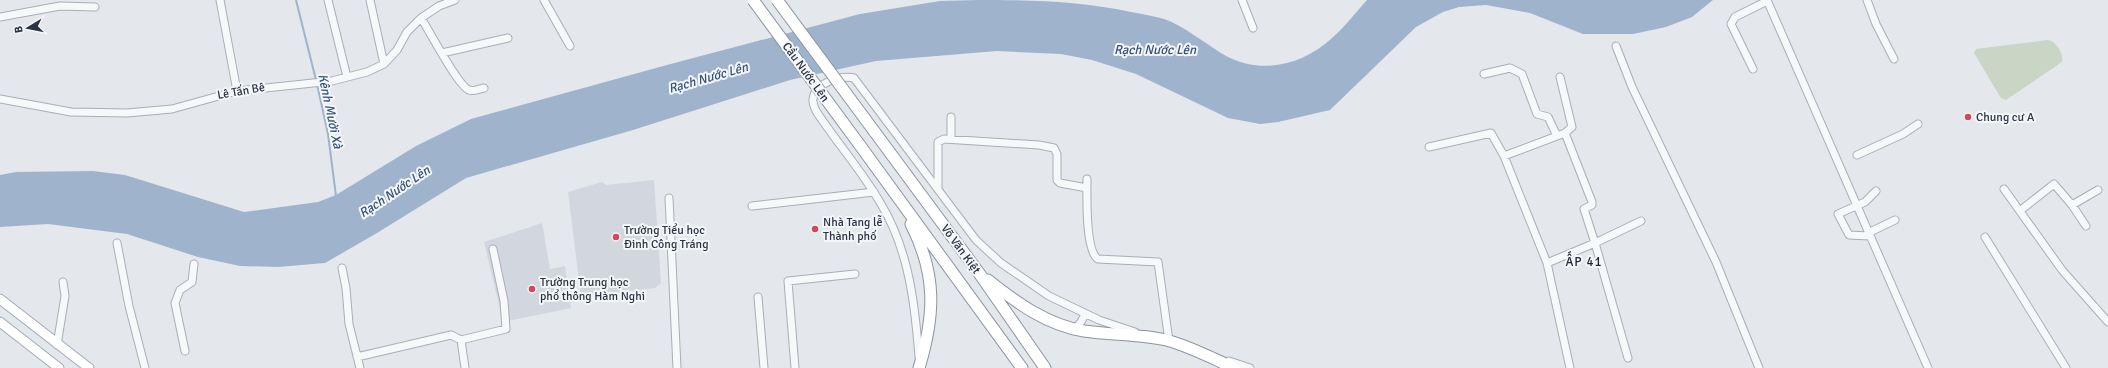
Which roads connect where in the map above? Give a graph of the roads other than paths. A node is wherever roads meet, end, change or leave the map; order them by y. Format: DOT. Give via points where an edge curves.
graph roads {
  1 [pos="220,0"];
  2 [pos="328,0"];
  3 [pos="370,0"];
  4 [pos="454,0"];
  5 [pos="544,0"];
  6 [pos="753,0"];
  7 [pos="777,0"];
  8 [pos="1242,0"];
  9 [pos="1869,0"];
  10 [pos="1767,1"];
  11 [pos="60,3"];
  12 [pos="95,6"];
  13 [pos="0,17"];
  14 [pos="422,18"];
  15 [pos="1252,28"];
  16 [pos="508,38"];
  17 [pos="570,46"];
  18 [pos="1616,46"];
  19 [pos="442,53"];
  20 [pos="1894,59"];
  21 [pos="384,64"];
  22 [pos="1753,69"];
  23 [pos="1484,74"];
  24 [pos="347,77"];
  25 [pos="1560,77"];
  26 [pos="484,88"];
  27 [pos="237,90"];
  28 [pos="0,99"];
  29 [pos="951,117"];
  30 [pos="1918,124"];
  31 [pos="874,131"];
  32 [pos="1565,132"];
  33 [pos="1557,136"];
  34 [pos="951,139"];
  35 [pos="859,144"];
  36 [pos="1429,147"];
  37 [pos="1857,155"];
  38 [pos="1504,156"];
  39 [pos="1087,179"];
  40 [pos="1087,188"];
  41 [pos="938,189"];
  42 [pos="2004,189"];
  43 [pos="2098,190"];
  44 [pos="1876,191"];
  45 [pos="874,192"];
  46 [pos="669,198"];
  47 [pos="899,200"];
  48 [pos="1857,205"];
  49 [pos="2072,205"];
  50 [pos="752,206"];
  51 [pos="2021,210"];
  52 [pos="1895,220"];
  53 [pos="1641,221"];
  54 [pos="2086,226"];
  55 [pos="1869,234"];
  56 [pos="1985,237"];
  57 [pos="117,243"];
  58 [pos="1595,243"];
  59 [pos="492,249"];
  60 [pos="1547,263"];
  61 [pos="194,264"];
  62 [pos="342,268"];
  63 [pos="979,273"];
  64 [pos="854,274"];
  65 [pos="63,282"];
  66 [pos="758,297"];
  67 [pos="0,299"];
  68 [pos="1085,314"];
  69 [pos="0,322"];
  70 [pos="2108,322"];
  71 [pos="929,329"];
  72 [pos="1074,329"];
  73 [pos="917,331"];
  74 [pos="1150,338"];
  75 [pos="461,340"];
  76 [pos="1169,341"];
  77 [pos="57,345"];
  78 [pos="185,351"];
  79 [pos="1200,353"];
  80 [pos="357,357"];
  81 [pos="1628,358"];
  82 [pos="919,367"];
  83 [pos="59,368"];
  84 [pos="89,368"];
  85 [pos="145,368"];
  86 [pos="360,368"];
  87 [pos="465,368"];
  88 [pos="677,368"];
  89 [pos="764,368"];
  90 [pos="795,368"];
  91 [pos="1022,368"];
  92 [pos="1045,368"];
  93 [pos="1234,368"];
  94 [pos="1250,368"];
  95 [pos="1570,368"];
  96 [pos="1759,368"];
  97 [pos="1928,368"];
  98 [pos="2066,368"];
  1 -- 27 [label="street"];
  2 -- 24 [label="street"];
  3 -- 21 [label="street"];
  4 -- 14 [label="street, Lê Tấn Bê" via="439,6"];
  5 -- 17 [label="street"];
  6 -- 35 [label="highway, Cầu Nước Lên, bridge"];
  7 -- 31 [label="highway, Cầu Nước Lên, bridge"];
  8 -- 15 [label="street"];
  9 -- 20 [label="street" via="1876,24"];
  10 -- 22 [label="street" via="1735,17 1731,24"];
  10 -- 48 [label="street"];
  11 -- 12 [label="street"];
  11 -- 13 [label="street"];
  14 -- 19 [label="street"];
  14 -- 21 [label="street, Lê Tấn Bê" via="407,32 397,50"];
  16 -- 19 [label="street"];
  18 -- 96 [label="street" via="1632,87 1716,262"];
  19 -- 26 [label="street" via="465,88 473,91"];
  21 -- 24 [label="street, Lê Tấn Bê"];
  23 -- 33 [label="street" via="1510,68 1522,74 1537,114 1548,117"];
  24 -- 27 [label="street, Lê Tấn Bê" via="312,84"];
  25 -- 32 [label="street" via="1572,127"];
  27 -- 28 [label="street, Lê Tấn Bê" via="172,109 127,113 71,112"];
  29 -- 34 [label="street"];
  30 -- 37 [label="street" via="1903,134"];
  31 -- 63 [label="highway, Võ Văn Kiệt"];
  32 -- 33 [label="street"];
  32 -- 58 [label="street" via="1592,202 1592,205 1584,208"];
  33 -- 38 [label="street"];
  34 -- 40 [label="street" via="1054,148 1057,154 1057,180 1060,183"];
  34 -- 41 [label="street" via="938,142"];
  35 -- 47 [label="highway, Võ Văn Kiệt"];
  36 -- 38 [label="street" via="1491,133"];
  38 -- 60 [label="street"];
  39 -- 40 [label="street"];
  40 -- 76 [label="street" via="1089,237 1093,256 1098,259 1158,262 1160,265"];
  41 -- 45 [label="street" via="854,78 846,76 829,81 815,92 812,101 816,111"];
  41 -- 68 [label="street" via="976,240 1001,263 1049,296"];
  42 -- 51 [label="street"];
  43 -- 49 [label="street"];
  44 -- 48 [label="street" via="1865,202"];
  45 -- 50 [label="street"];
  45 -- 73 [label="street" via="900,244"];
  46 -- 88 [label="street"];
  47 -- 71 [label="highway" via="923,251 929,277"];
  47 -- 91 [label="highway, Võ Văn Kiệt"];
  48 -- 55 [label="street"];
  48 -- 55 [label="street" via="1838,214 1849,235"];
  49 -- 51 [label="street" via="2054,184"];
  49 -- 54 [label="street"];
  51 -- 70 [label="street" via="2062,270"];
  52 -- 55 [label="street"];
  53 -- 58 [label="street"];
  55 -- 97 [label="street"];
  56 -- 98 [label="street"];
  57 -- 85 [label="street" via="129,306"];
  58 -- 60 [label="street"];
  58 -- 81 [label="street"];
  59 -- 75 [label="street" via="504,301 506,329"];
  60 -- 95 [label="street"];
  61 -- 78 [label="street" via="192,282 180,290 175,303"];
  62 -- 80 [label="street" via="349,324"];
  63 -- 72 [label="highway" via="1030,311"];
  63 -- 92 [label="highway, Võ Văn Kiệt"];
  64 -- 90 [label="street" via="788,281"];
  65 -- 77 [label="street" via="65,296"];
  66 -- 89 [label="street"];
  67 -- 77 [label="main road"];
  68 -- 72 [label="street"];
  68 -- 74 [label="street"];
  69 -- 83 [label="main road"];
  71 -- 73 [label="street" via="923,333"];
  71 -- 82 [label="highway"];
  72 -- 74 [label="highway"];
  73 -- 82 [label="street"];
  74 -- 76 [label="highway"];
  75 -- 80 [label="street" via="451,335"];
  75 -- 87 [label="street"];
  76 -- 79 [label="highway"];
  77 -- 84 [label="main road"];
  79 -- 93 [label="highway"];
  79 -- 94 [label="street"];
  80 -- 86 [label="street"];
}
